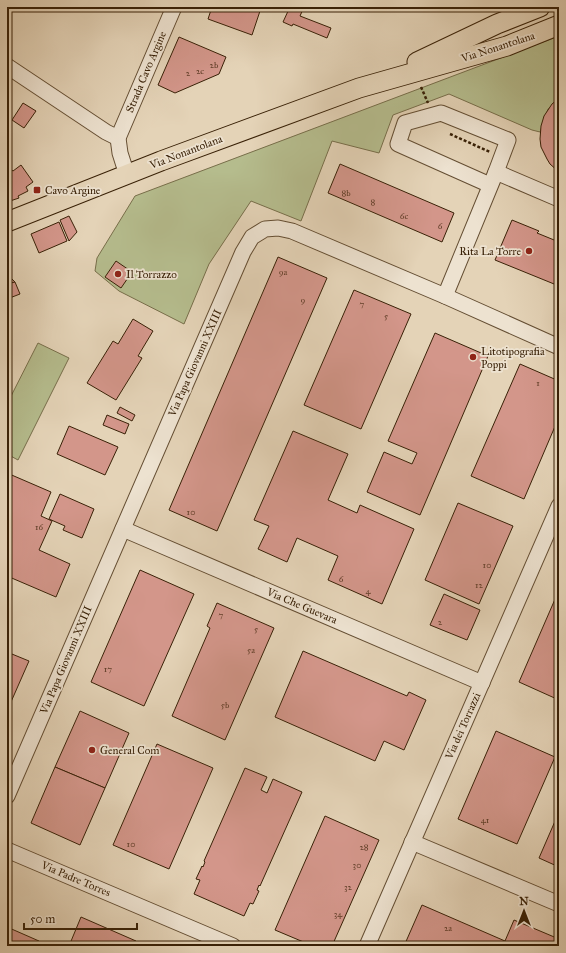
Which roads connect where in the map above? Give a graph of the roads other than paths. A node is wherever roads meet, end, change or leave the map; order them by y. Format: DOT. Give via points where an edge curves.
graph roads {
  1 [pos="174,7"];
  2 [pos="540,7"];
  3 [pos="559,25"];
  4 [pos="7,66"];
  5 [pos="367,86"];
  6 [pos="118,138"];
  7 [pos="127,175"];
  8 [pos="493,179"];
  9 [pos="559,199"];
  10 [pos="7,222"];
  11 [pos="445,296"];
  12 [pos="559,347"];
  13 [pos="559,506"];
  14 [pos="123,529"];
  15 [pos="554,531"];
  16 [pos="482,683"];
  17 [pos="7,796"];
  18 [pos="412,842"];
  19 [pos="7,850"];
  20 [pos="559,904"];
  21 [pos="233,946"];
  22 [pos="367,946"];
  1 -- 6 [label="street, Strada Cavo Argine"];
  2 -- 5 [label="main road, Via Nonantolana" via="497,24"];
  3 -- 5 [label="main road, Via Nonantolana" via="506,46"];
  4 -- 6 [label="street"];
  5 -- 7 [label="main road, Via Nonantolana"];
  6 -- 7 [label="street"];
  7 -- 10 [label="main road, Via Nonantolana"];
  8 -- 8 [label="street" via="398,144 406,123 441,113 508,140"];
  8 -- 9 [label="street"];
  8 -- 11 [label="street"];
  11 -- 12 [label="street, Via Papa Giovanni XXIII"];
  11 -- 14 [label="street, Via Papa Giovanni XXIII" via="292,232 278,228 265,229 252,237 243,252"];
  13 -- 15 [label="street, Via dei Torrazzi"];
  14 -- 16 [label="street, Via Che Guevara"];
  14 -- 17 [label="street, Via Papa Giovanni XXIII"];
  15 -- 16 [label="street, Via dei Torrazzi"];
  16 -- 18 [label="street, Via dei Torrazzi"];
  18 -- 20 [label="street"];
  18 -- 22 [label="street, Via dei Torrazzi"];
  19 -- 21 [label="street, Via Padre Torres"];
}
